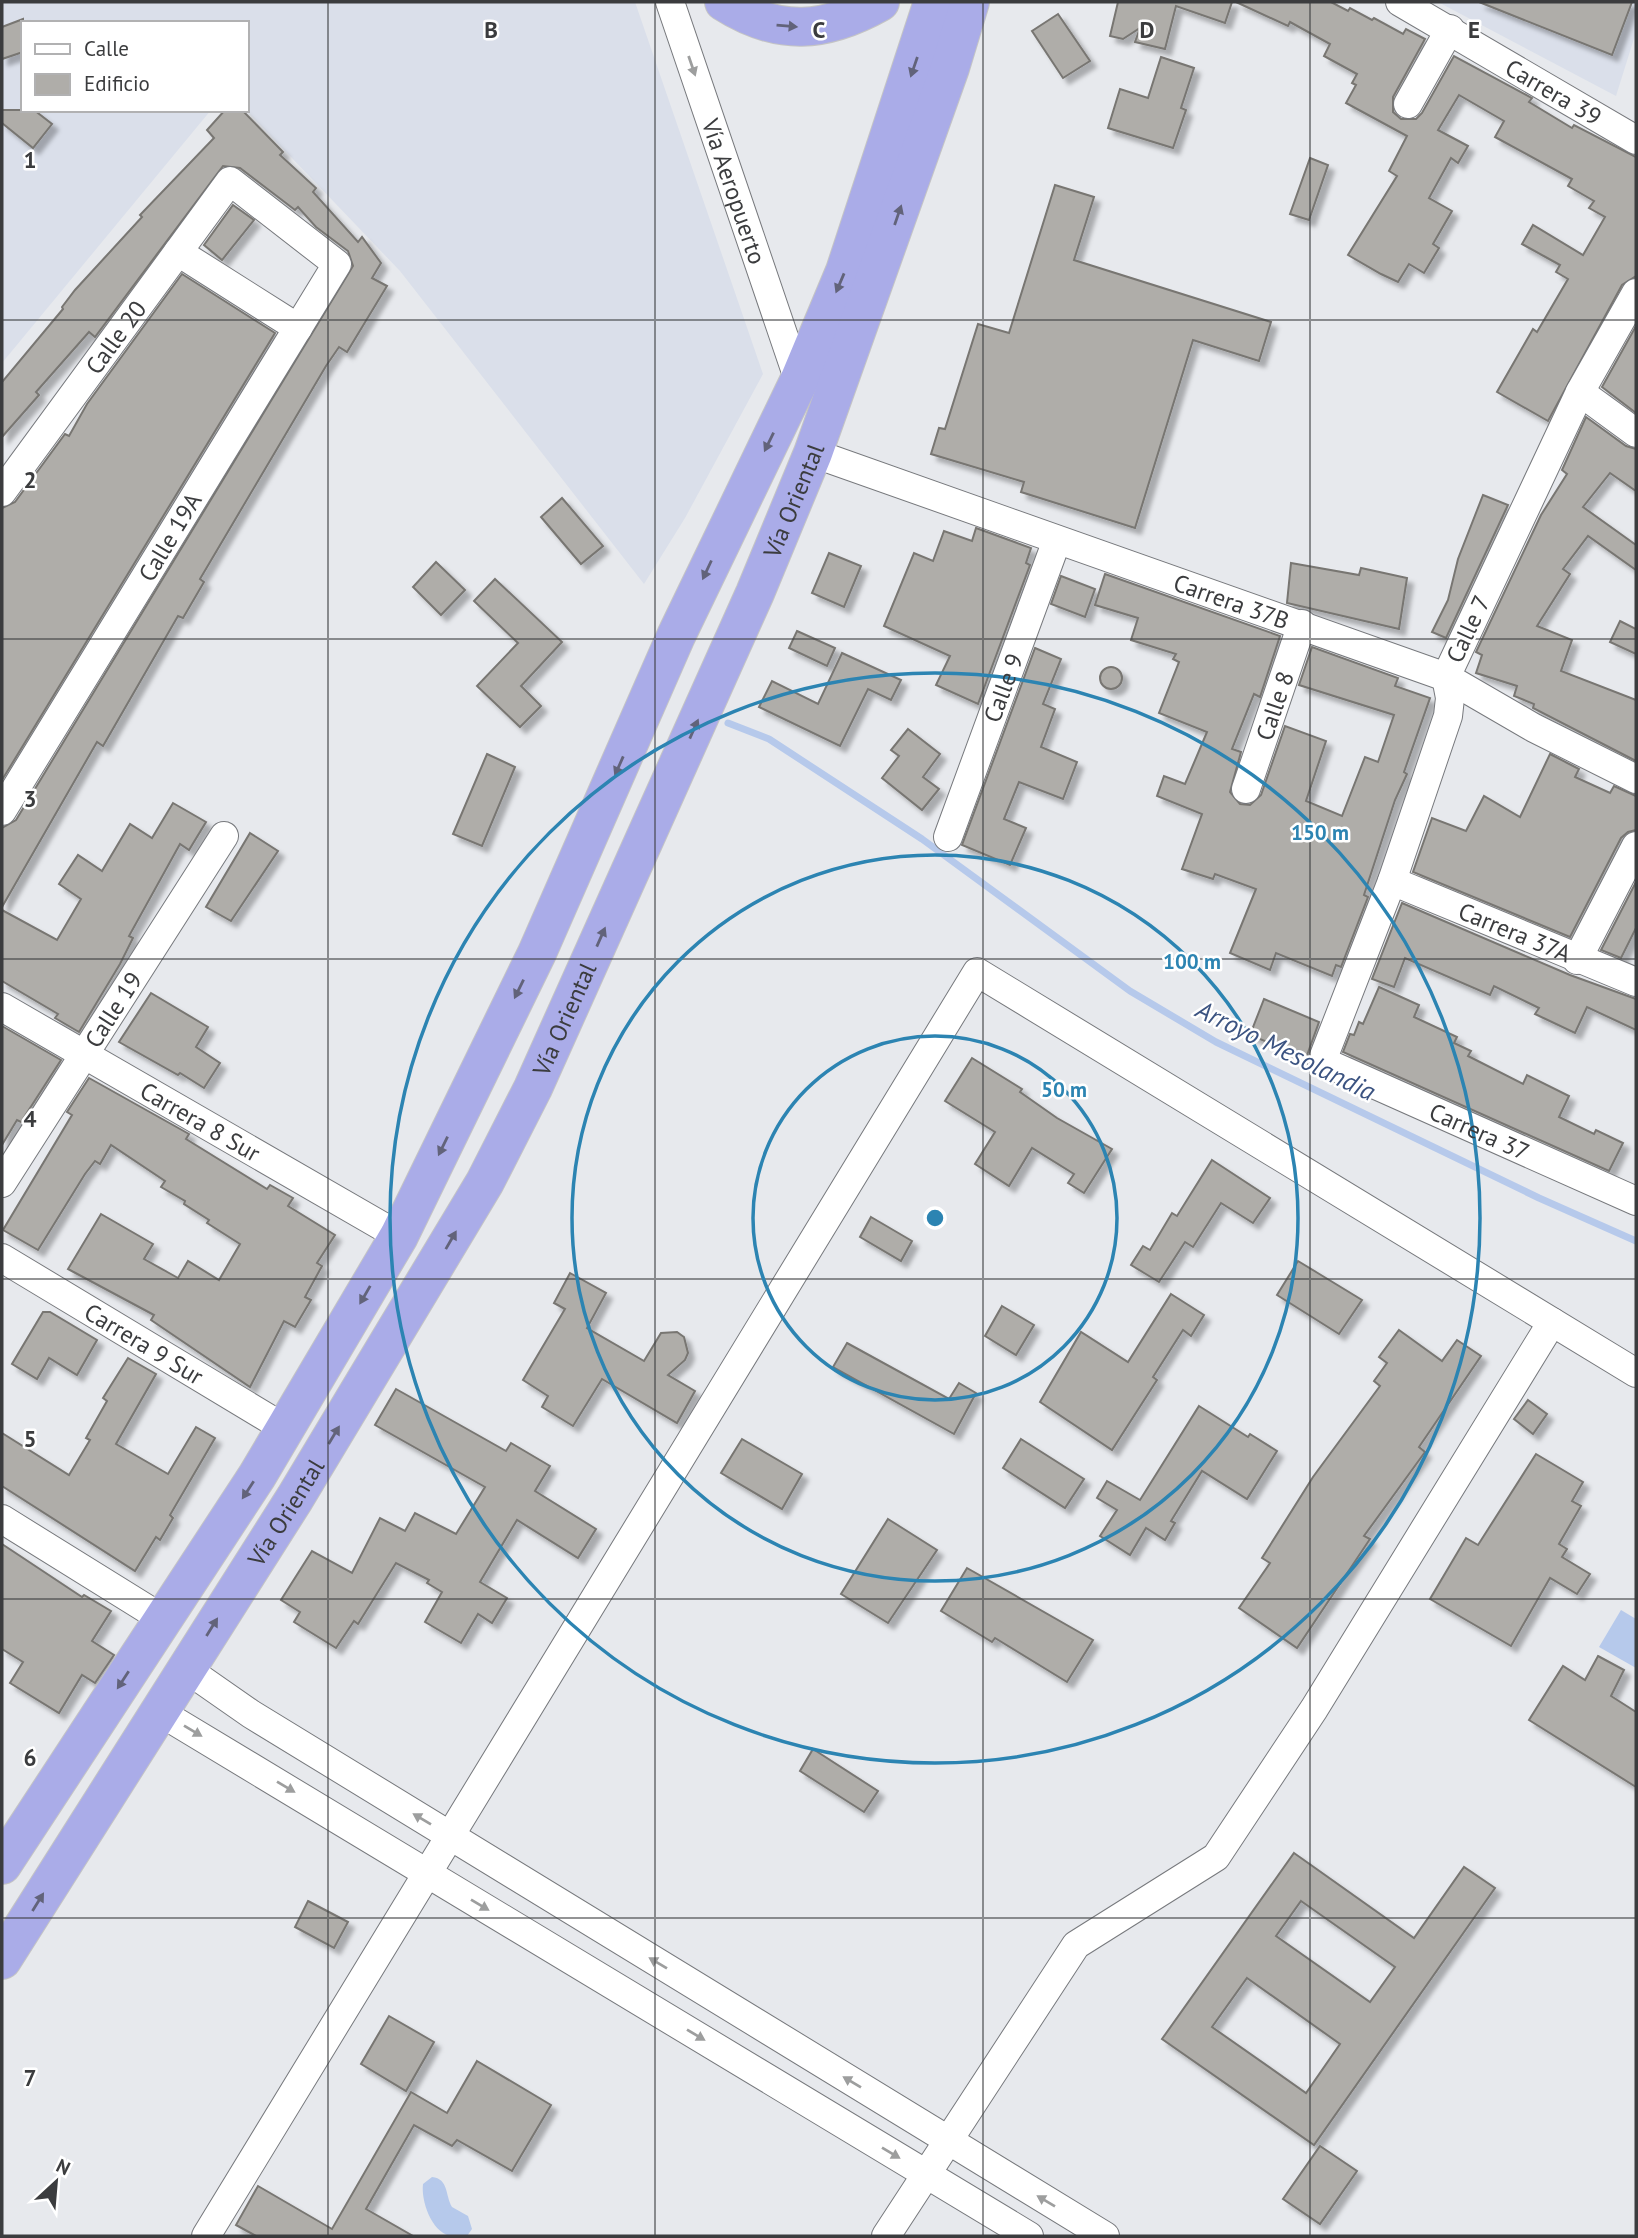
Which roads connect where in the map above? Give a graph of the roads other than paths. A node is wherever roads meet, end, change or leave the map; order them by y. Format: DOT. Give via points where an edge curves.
graph roads {
  1 [pos="670,2"];
  2 [pos="724,2"];
  3 [pos="880,2"];
  4 [pos="933,2"];
  5 [pos="971,2"];
  6 [pos="1400,2"];
  7 [pos="1450,29"];
  8 [pos="1408,104"];
  9 [pos="1636,140"];
  10 [pos="177,252"];
  11 [pos="337,264"];
  12 [pos="1636,293"];
  13 [pos="298,328"];
  14 [pos="799,381"];
  15 [pos="1580,392"];
  16 [pos="1636,433"];
  17 [pos="813,453"];
  18 [pos="2,492"];
  19 [pos="1057,540"];
  20 [pos="1302,624"];
  21 [pos="1446,677"];
  22 [pos="1636,779"];
  23 [pos="1246,789"];
  24 [pos="2,811"];
  25 [pos="224,836"];
  26 [pos="948,837"];
  27 [pos="1636,846"];
  28 [pos="1392,881"];
  29 [pos="1577,960"];
  30 [pos="1636,982"];
  31 [pos="2,1007"];
  32 [pos="85,1053"];
  33 [pos="1322,1061"];
  34 [pos="2,1183"];
  35 [pos="1636,1201"];
  36 [pos="399,1236"];
  37 [pos="2,1258"];
  38 [pos="1552,1322"];
  39 [pos="1636,1373"];
  40 [pos="286,1429"];
  41 [pos="2,1519"];
  42 [pos="163,1619"];
  43 [pos="185,1668"];
  44 [pos="158,1711"];
  45 [pos="450,1836"];
  46 [pos="2,1865"];
  47 [pos="428,1873"];
  48 [pos="2,1960"];
  49 [pos="949,2141"];
  50 [pos="925,2173"];
  51 [pos="206,2236"];
  52 [pos="886,2236"];
  53 [pos="1029,2236"];
  54 [pos="1105,2236"];
  1 -- 14 [label="street, Vía Aeropuerto, one-way"];
  2 -- 3 [label="highway, one-way" via="772,24 801,27 850,18"];
  4 -- 14 [label="highway, Vía Oriental, one-way" via="845,271"];
  17 -- 5 [label="highway, Vía Oriental, one-way"];
  6 -- 7 [label="street, Carrera 39"];
  7 -- 8 [label="street"];
  7 -- 9 [label="street, Carrera 39"];
  10 -- 11 [label="street, Calle 20" via="230,181"];
  10 -- 13 [label="street"];
  10 -- 18 [label="street, Calle 20"];
  11 -- 13 [label="street, Calle 19A"];
  12 -- 15 [label="street, Calle 7"];
  13 -- 24 [label="street, Calle 19A"];
  14 -- 36 [label="highway, Vía Oriental, one-way" via="676,636 537,953"];
  15 -- 16 [label="street"];
  15 -- 21 [label="street, Calle 7"];
  17 -- 19 [label="street, Carrera 37B"];
  43 -- 17 [label="highway, Vía Oriental, one-way" via="295,1498 485,1182 555,1038"];
  19 -- 20 [label="street, Carrera 37B"];
  19 -- 26 [label="street, Calle 9"];
  20 -- 21 [label="street, Carrera 37B"];
  20 -- 23 [label="street, Calle 8"];
  21 -- 22 [label="street, Carrera 37B"];
  21 -- 28 [label="street, Calle 7" via="1448,716"];
  25 -- 32 [label="street, Calle 19"];
  27 -- 29 [label="street"];
  28 -- 29 [label="street, Carrera 37A"];
  28 -- 33 [label="street, Calle 7"];
  29 -- 30 [label="street, Carrera 37A"];
  31 -- 32 [label="street, Carrera 8 Sur"];
  32 -- 34 [label="street, Calle 19"];
  32 -- 36 [label="street, Carrera 8 Sur"];
  33 -- 35 [label="street, Carrera 37"];
  36 -- 40 [label="highway, Vía Oriental, one-way"];
  37 -- 40 [label="street, Carrera 9 Sur"];
  38 -- 39 [label="street"];
  38 -- 45 [label="street" via="977,972"];
  38 -- 49 [label="street" via="1314,1709 1216,1857 1076,1945"];
  40 -- 42 [label="highway, Vía Oriental, one-way"];
  41 -- 42 [label="street"];
  42 -- 46 [label="highway, Vía Oriental, one-way"];
  43 -- 44 [label="highway, Vía Oriental"];
  45 -- 43 [label="street, one-way" via="251,1714"];
  44 -- 47 [label="street, one-way"];
  48 -- 44 [label="highway, Vía Oriental, one-way"];
  45 -- 47 [label="street"];
  49 -- 45 [label="street, one-way"];
  47 -- 50 [label="street, one-way"];
  47 -- 51 [label="street"];
  49 -- 50 [label="street"];
  54 -- 49 [label="street, one-way"];
  50 -- 52 [label="street"];
  50 -- 53 [label="street"];
}
